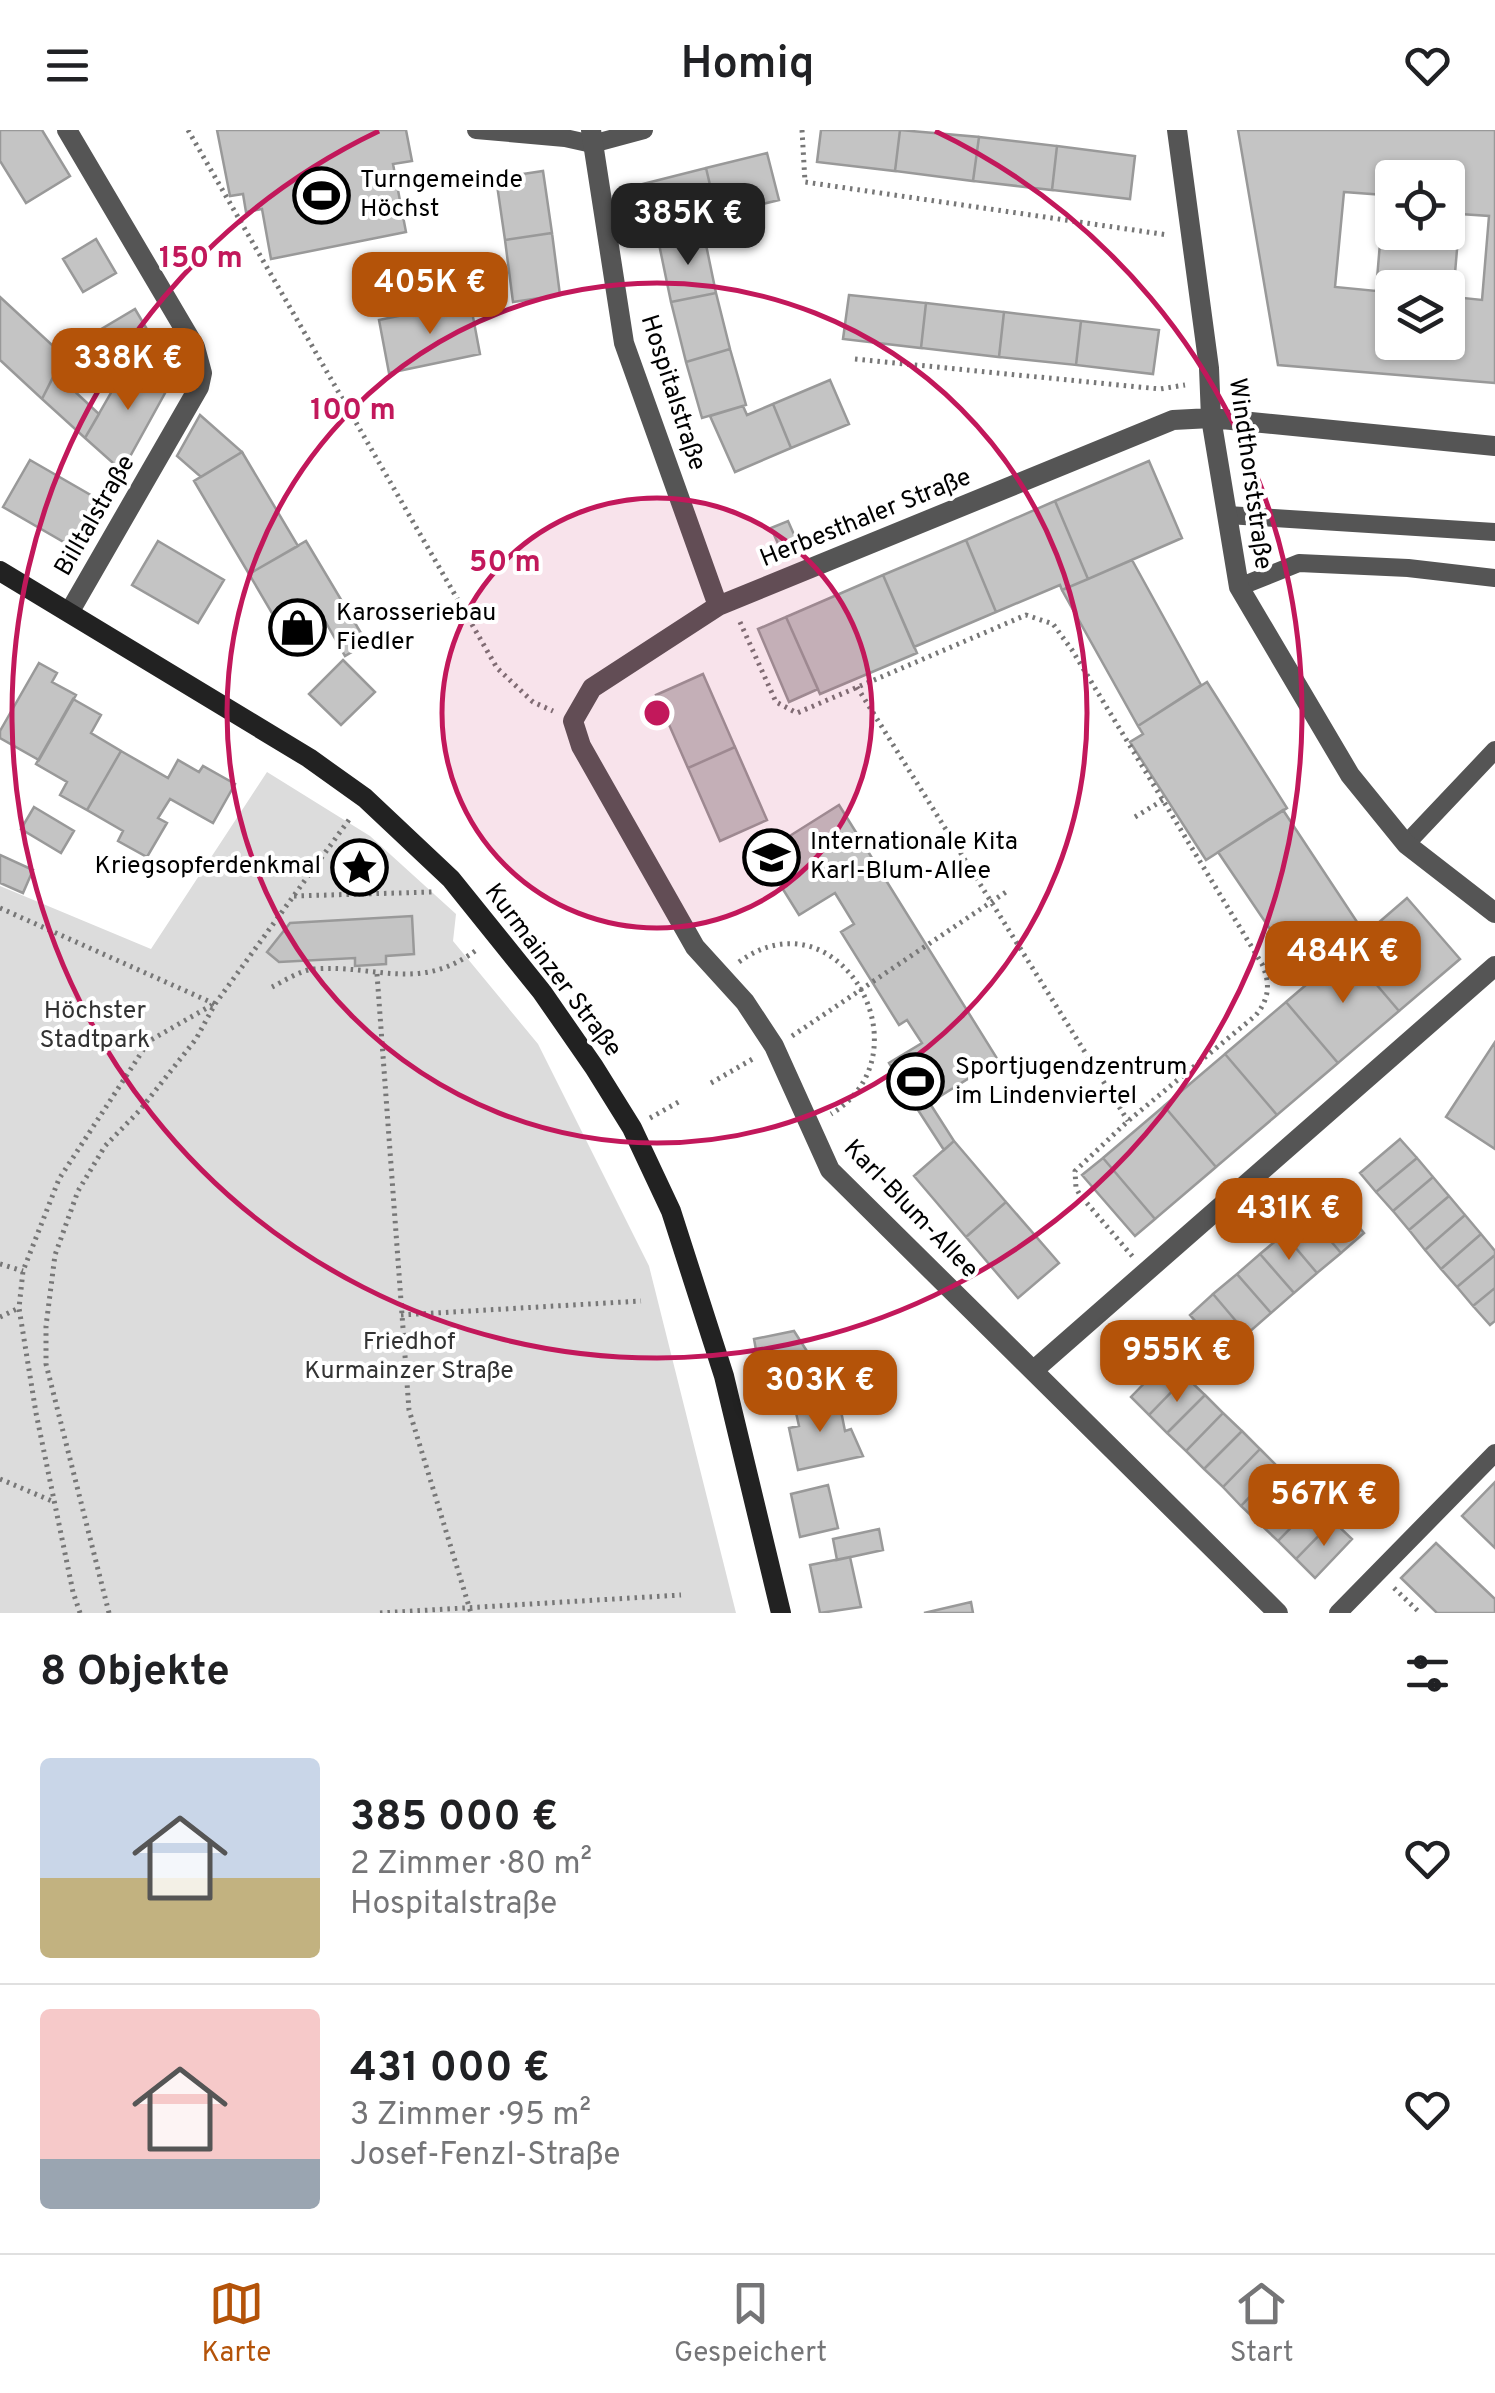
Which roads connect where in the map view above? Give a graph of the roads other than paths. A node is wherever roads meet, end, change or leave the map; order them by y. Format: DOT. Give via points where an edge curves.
graph roads {
  1 [pos="67,130"];
  2 [pos="476,130"];
  3 [pos="644,130"];
  4 [pos="1177,130"];
  5 [pos="592,137"];
  6 [pos="1210,418"];
  7 [pos="1495,446"];
  8 [pos="1227,516"];
  9 [pos="1495,532"];
  10 [pos="0,571"];
  11 [pos="1495,578"];
  12 [pos="1239,588"];
  13 [pos="725,604"];
  14 [pos="70,611"];
  15 [pos="573,721"];
  16 [pos="1495,750"];
  17 [pos="1406,844"];
  18 [pos="1495,913"];
  19 [pos="1495,966"];
  20 [pos="1034,1370"];
  21 [pos="1495,1453"];
  22 [pos="781,1613"];
  23 [pos="1278,1613"];
  24 [pos="1338,1613"];
  1 -- 14 [label="street, Billtalstraße" via="195,347 202,373"];
  2 -- 5 [label="lane"];
  3 -- 5 [label="lane"];
  4 -- 6 [label="street, Windthorststraße"];
  5 -- 13 [label="street, Hospitalstraße" via="624,343"];
  6 -- 7 [label="street, Herbesthaler Straße"];
  6 -- 8 [label="street, Windthorststraße"];
  6 -- 13 [label="street, Herbesthaler Straße" via="1172,420"];
  8 -- 9 [label="lane"];
  8 -- 12 [label="street, Windthorststraße"];
  10 -- 14 [label="main road, Kurmainzer Straße"];
  11 -- 12 [label="lane" via="1299,563"];
  12 -- 17 [label="street, Windthorststraße" via="1350,775"];
  13 -- 15 [label="street, Herbesthaler Straße" via="592,688"];
  14 -- 22 [label="main road, Kurmainzer Straße" via="365,798 450,879 584,1052 632,1128 671,1211 724,1376"];
  15 -- 20 [label="street, Karl-Blum-Allee" via="580,746 695,947 774,1046 830,1170"];
  16 -- 17 [label="lane" via="1466,773"];
  17 -- 18 [label="street, Windthorststraße"];
  19 -- 20 [label="street"];
  20 -- 23 [label="street, Karl-Blum-Allee"];
  21 -- 24 [label="lane"];
}
